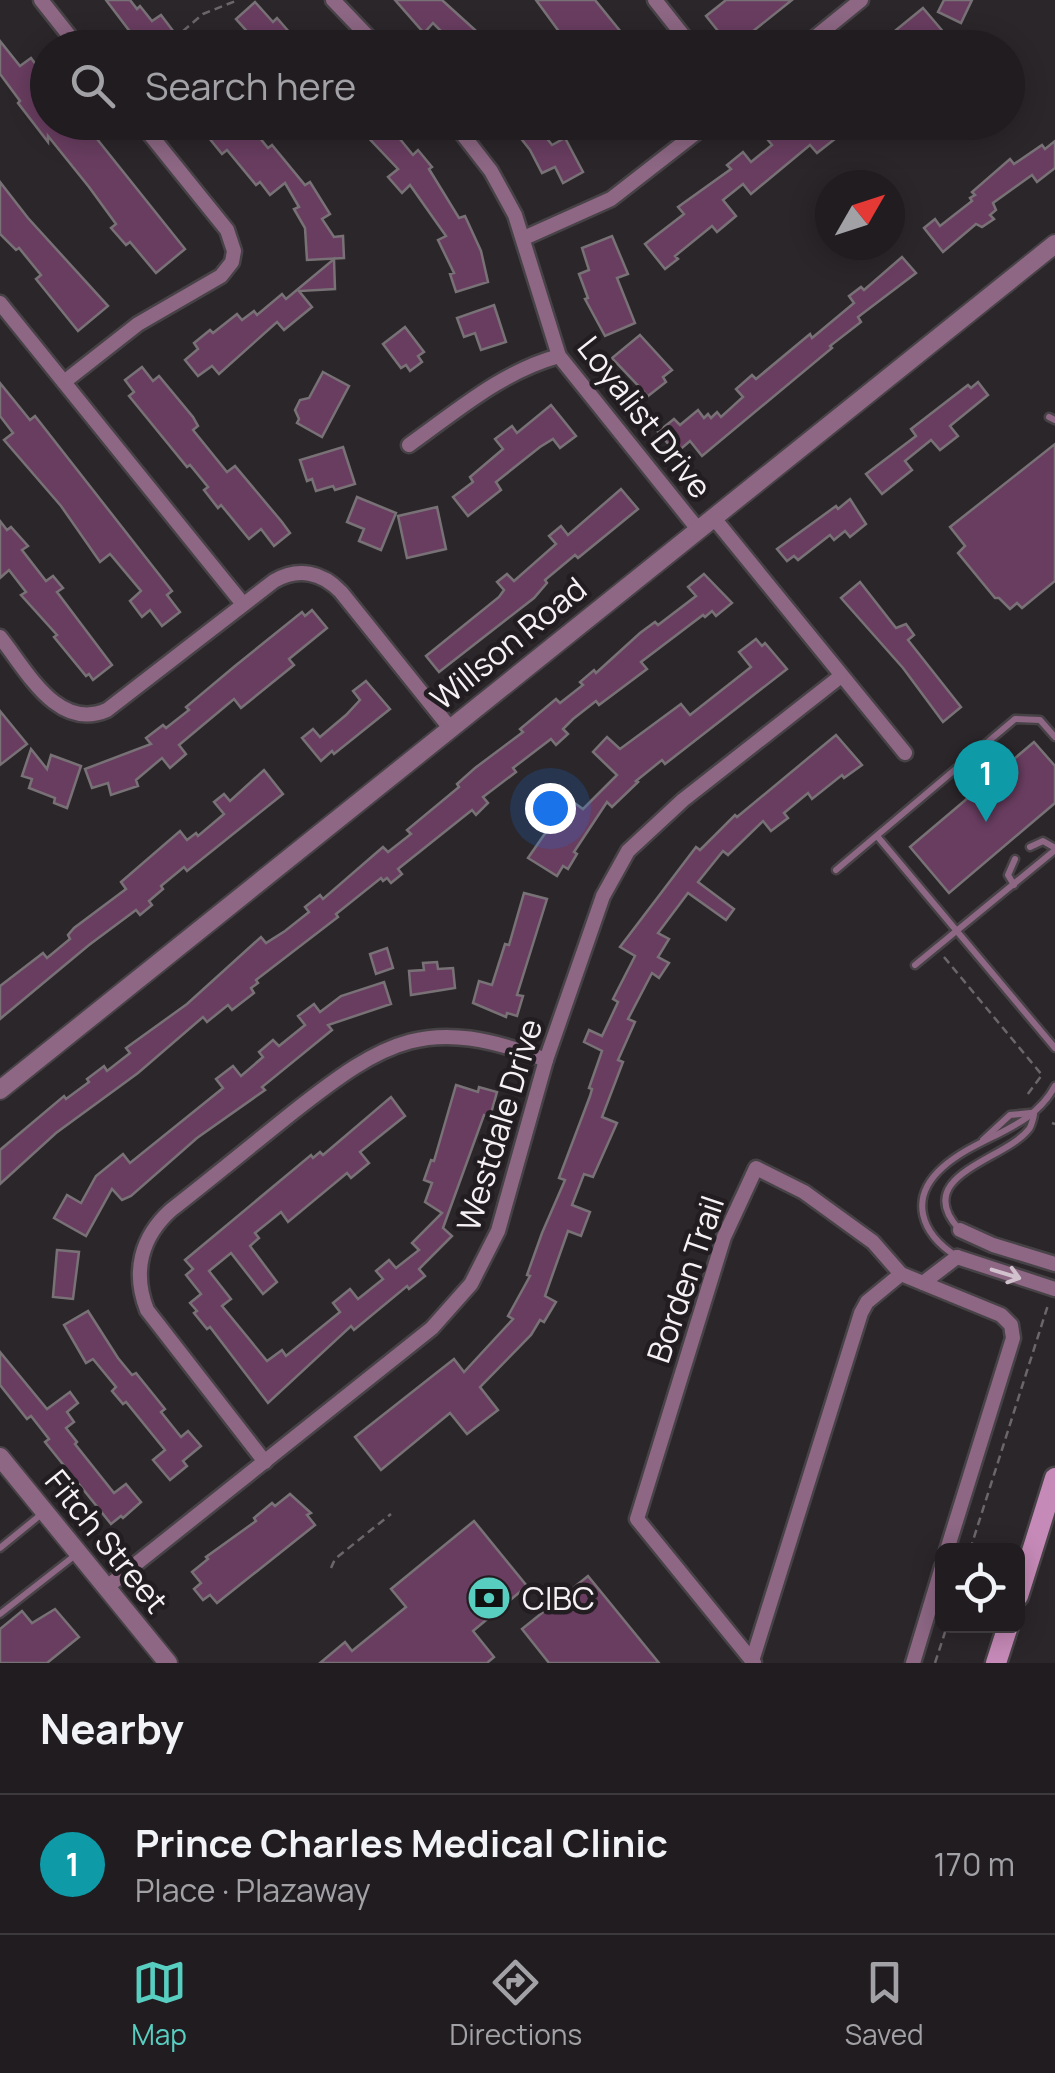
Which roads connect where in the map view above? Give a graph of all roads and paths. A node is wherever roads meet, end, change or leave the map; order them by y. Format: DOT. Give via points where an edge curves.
graph roads {
  1 [pos="41,0"];
  2 [pos="238,0"];
  3 [pos="333,0"];
  4 [pos="655,0"];
  5 [pos="861,0"];
  6 [pos="65,30"];
  7 [pos="184,30"];
  8 [pos="362,30"];
  9 [pos="679,30"];
  10 [pos="824,30"];
  11 [pos="154,140"];
  12 [pos="466,140"];
  13 [pos="687,140"];
  14 [pos="524,238"];
  15 [pos="1055,244"];
  16 [pos="0,303"];
  17 [pos="559,356"];
  18 [pos="64,382"];
  19 [pos="408,446"];
  20 [pos="713,517"];
  21 [pos="697,528"];
  22 [pos="243,604"];
  23 [pos="0,637"];
  24 [pos="841,676"];
  25 [pos="450,728"];
  26 [pos="1055,737"];
  27 [pos="906,753"];
  28 [pos="877,836"];
  29 [pos="1030,847"];
  30 [pos="1055,849"];
  31 [pos="1015,859"];
  32 [pos="836,870"];
  33 [pos="1014,884"];
  34 [pos="958,931"];
  35 [pos="943,956"];
  36 [pos="915,965"];
  37 [pos="1055,1048"];
  38 [pos="546,1060"];
  39 [pos="1055,1086"];
  40 [pos="0,1090"];
  41 [pos="1026,1094"];
  42 [pos="1034,1112"];
  43 [pos="964,1233"];
  44 [pos="958,1257"];
  45 [pos="1055,1264"];
  46 [pos="900,1274"];
  47 [pos="924,1283"];
  48 [pos="1054,1289"];
  49 [pos="0,1457"];
  50 [pos="265,1462"];
  51 [pos="1055,1478"];
  52 [pos="45,1512"];
  53 [pos="392,1514"];
  54 [pos="950,1543"];
  55 [pos="972,1543"];
  56 [pos="0,1548"];
  57 [pos="78,1552"];
  58 [pos="331,1568"];
  59 [pos="1025,1574"];
  60 [pos="107,1587"];
  61 [pos="935,1589"];
  62 [pos="0,1614"];
  63 [pos="944,1633"];
  64 [pos="1006,1633"];
  65 [pos="753,1662"];
  66 [pos="168,1663"];
  67 [pos="913,1663"];
  68 [pos="935,1663"];
  69 [pos="996,1663"];
  1 -- 6 [label="street"];
  2 -- 7 [label="path"];
  3 -- 8 [label="street"];
  4 -- 9 [label="street"];
  5 -- 10 [label="street"];
  11 -- 18 [label="street" via="227,230 232,262 222,276 138,324"];
  12 -- 14 [label="street, Loyalist Drive" via="504,190"];
  13 -- 14 [label="street" via="611,199"];
  14 -- 17 [label="street, Loyalist Drive"];
  15 -- 20 [label="street, Willson Road"];
  16 -- 18 [label="street"];
  17 -- 19 [label="street" via="510,374"];
  17 -- 21 [label="street, Loyalist Drive"];
  18 -- 22 [label="street"];
  20 -- 21 [label="street, Willson Road"];
  20 -- 24 [label="street"];
  21 -- 25 [label="street, Willson Road"];
  22 -- 23 [label="street" via="94,715 54,704"];
  22 -- 25 [label="street" via="289,574 329,580"];
  24 -- 27 [label="street"];
  24 -- 38 [label="street, Westdale Drive" via="628,851 604,896"];
  25 -- 40 [label="street, Willson Road"];
  26 -- 28 [label="lane" via="1040,720 1015,719"];
  28 -- 32 [label="lane"];
  28 -- 34 [label="lane"];
  29 -- 30 [label="lane" via="1043,841"];
  30 -- 33 [label="lane"];
  31 -- 33 [label="lane" via="1008,875"];
  33 -- 34 [label="lane"];
  34 -- 36 [label="lane"];
  34 -- 37 [label="lane"];
  35 -- 41 [label="path" via="1042,1075"];
  38 -- 50 [label="street, Westdale Drive" via="498,1231 471,1284 432,1328"];
  38 -- 50 [label="street" via="453,1037 378,1052 338,1076 156,1224 140,1262 147,1310"];
  39 -- 42 [label="lane"];
  42 -- 43 [label="lane" via="1030,1128 950,1185 947,1210"];
  42 -- 44 [label="lane" via="1010,1115 940,1170 924,1199 927,1230"];
  43 -- 44 [label="street"];
  43 -- 45 [label="street"];
  44 -- 47 [label="street"];
  44 -- 48 [label="street, one-way"];
  46 -- 47 [label="street, Borden Trail"];
  46 -- 65 [label="street" via="861,1313"];
  46 -- 65 [label="street, Borden Trail" via="873,1242 804,1192 756,1168 724,1237 636,1519"];
  47 -- 54 [label="street, Borden Trail" via="1001,1315 1013,1338"];
  48 -- 55 [label="path"];
  49 -- 52 [label="street, Fitch Street"];
  50 -- 60 [label="street, Westdale Drive"];
  51 -- 59 [label="main road"];
  52 -- 56 [label="lane"];
  52 -- 57 [label="street, Fitch Street"];
  53 -- 58 [label="path"];
  57 -- 60 [label="street, Fitch Street"];
  57 -- 62 [label="lane"];
  60 -- 66 [label="street, Fitch Street"];
  61 -- 67 [label="street"];
  63 -- 68 [label="path"];
  64 -- 69 [label="main road"];
}
